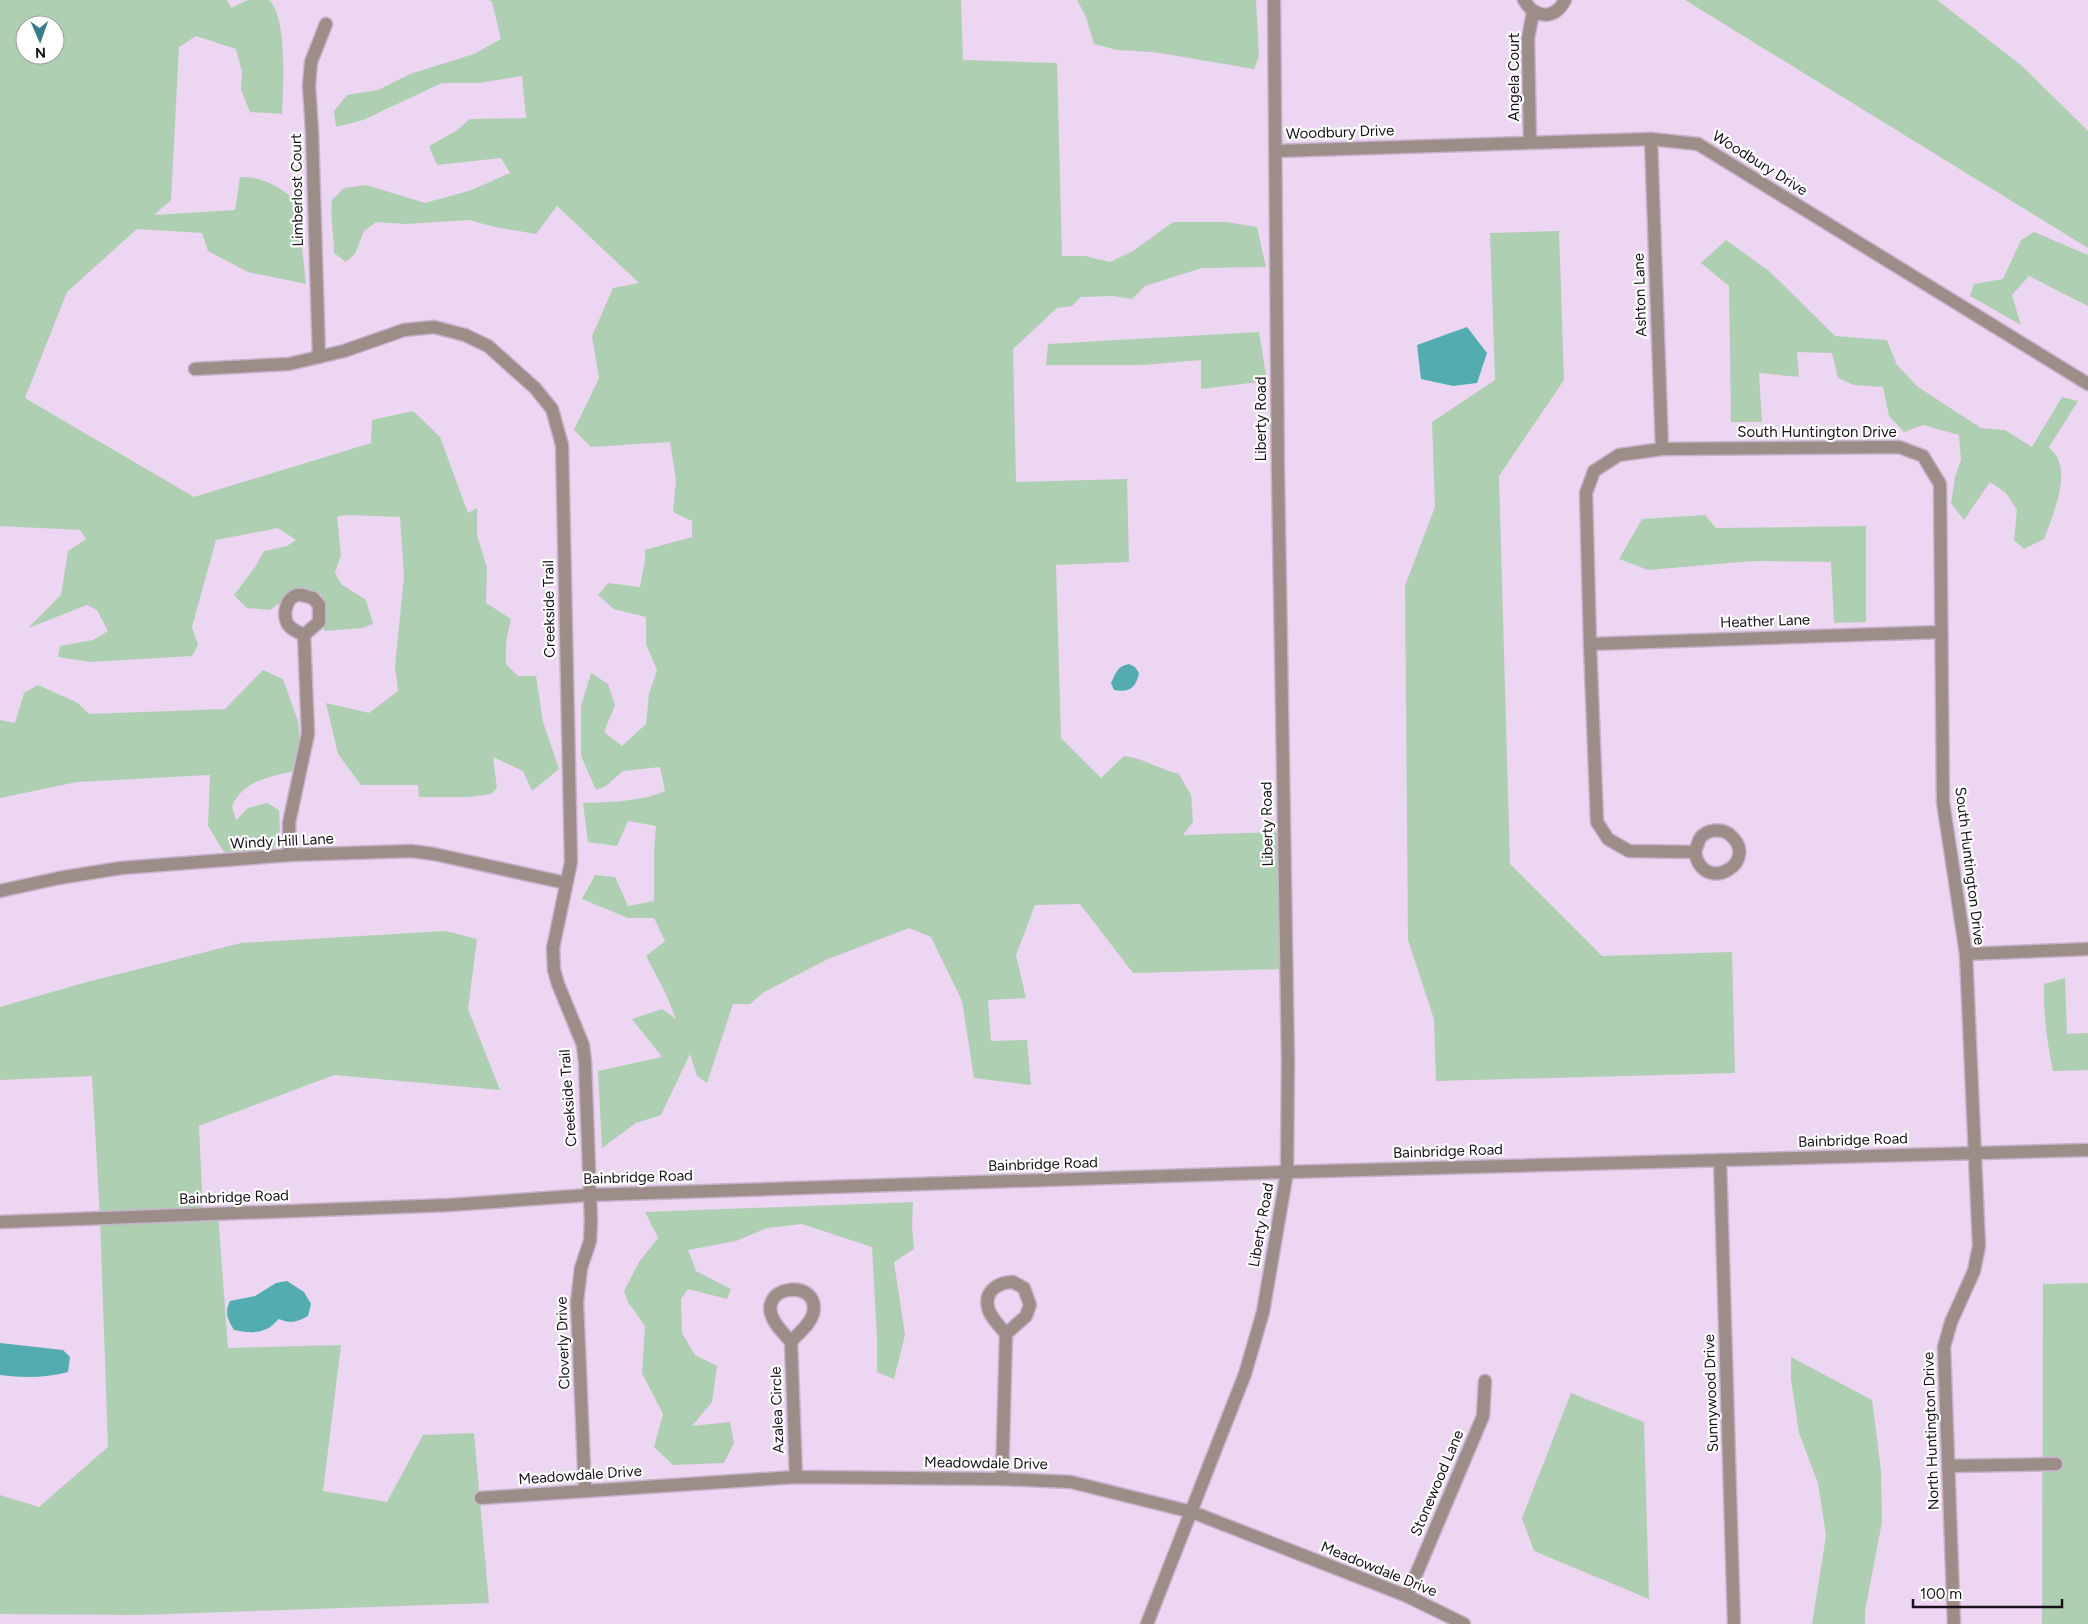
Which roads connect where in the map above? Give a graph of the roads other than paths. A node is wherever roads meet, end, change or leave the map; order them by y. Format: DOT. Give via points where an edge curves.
graph roads {
  1 [pos="1274,0"];
  2 [pos="1524,0"];
  3 [pos="1565,0"];
  4 [pos="1534,12"];
  5 [pos="326,24"];
  6 [pos="1651,139"];
  7 [pos="1530,142"];
  8 [pos="1276,151"];
  9 [pos="319,357"];
  10 [pos="195,369"];
  11 [pos="2088,384"];
  12 [pos="1662,449"];
  13 [pos="1942,632"];
  14 [pos="304,635"];
  15 [pos="1590,644"];
  16 [pos="1695,852"];
  17 [pos="290,856"];
  18 [pos="566,883"];
  19 [pos="0,891"];
  20 [pos="2088,949"];
  21 [pos="1966,954"];
  22 [pos="2088,1150"];
  23 [pos="1974,1153"];
  24 [pos="1720,1160"];
  25 [pos="1287,1172"];
  26 [pos="590,1195"];
  27 [pos="0,1222"];
  28 [pos="1006,1334"];
  29 [pos="791,1342"];
  30 [pos="1485,1381"];
  31 [pos="2056,1464"];
  32 [pos="1948,1466"];
  33 [pos="796,1477"];
  34 [pos="1002,1479"];
  35 [pos="585,1491"];
  36 [pos="481,1498"];
  37 [pos="1192,1512"];
  38 [pos="1407,1596"];
  39 [pos="1147,1624"];
  40 [pos="1464,1624"];
  41 [pos="1734,1624"];
  42 [pos="1954,1624"];
  1 -- 8 [label="street, Liberty Road"];
  2 -- 4 [label="street"];
  3 -- 4 [label="street" via="1559,10 1550,15"];
  4 -- 7 [label="street, Angela Court" via="1528,39"];
  5 -- 9 [label="street, Limberlost Court" via="311,62 309,86"];
  6 -- 7 [label="street, Woodbury Drive"];
  6 -- 11 [label="street, Woodbury Drive" via="1698,144"];
  6 -- 12 [label="street, Ashton Lane"];
  7 -- 8 [label="street, Woodbury Drive"];
  8 -- 25 [label="street, Liberty Road"];
  9 -- 10 [label="street, Creekside Trail" via="276,365"];
  9 -- 18 [label="street, Creekside Trail" via="404,330 434,327 452,331 488,346 535,388 552,409 562,445 572,862"];
  12 -- 13 [label="street, South Huntington Drive" via="1899,447 1923,456 1940,484"];
  12 -- 15 [label="street, South Huntington Drive" via="1619,455 1594,471 1586,493"];
  13 -- 15 [label="street, Heather Lane"];
  13 -- 21 [label="street, South Huntington Drive" via="1943,802"];
  14 -- 17 [label="street" via="308,734 289,823"];
  15 -- 16 [label="street, South Huntington Drive" via="1597,822 1608,839 1629,851"];
  17 -- 18 [label="street, Windy Hill Lane" via="411,851"];
  17 -- 19 [label="street, Windy Hill Lane" via="121,868"];
  18 -- 26 [label="street, Creekside Trail" via="553,948 554,970 583,1045"];
  20 -- 21 [label="street"];
  21 -- 23 [label="street, South Huntington Drive"];
  22 -- 23 [label="street, Bainbridge Road"];
  23 -- 24 [label="street, Bainbridge Road"];
  23 -- 32 [label="street, North Huntington Drive" via="1979,1246 1974,1271 1951,1322 1944,1347"];
  24 -- 25 [label="street, Bainbridge Road"];
  24 -- 41 [label="street, Sunnywood Drive"];
  25 -- 26 [label="street, Bainbridge Road"];
  25 -- 37 [label="street, Liberty Road" via="1263,1312 1253,1348"];
  26 -- 27 [label="street, Bainbridge Road" via="449,1205"];
  26 -- 35 [label="street, Cloverly Drive" via="590,1241 580,1268 576,1302"];
  28 -- 34 [label="street"];
  29 -- 33 [label="street, Azalea Circle"];
  30 -- 38 [label="street, Stonewood Lane" via="1483,1416"];
  31 -- 32 [label="street"];
  32 -- 42 [label="street, North Huntington Drive"];
  33 -- 34 [label="street, Meadowdale Drive"];
  33 -- 35 [label="street, Meadowdale Drive"];
  34 -- 37 [label="street, Meadowdale Drive" via="1071,1482"];
  35 -- 36 [label="street, Meadowdale Drive"];
  37 -- 38 [label="street, Meadowdale Drive"];
  37 -- 39 [label="street, Liberty Road"];
  38 -- 40 [label="street, Meadowdale Drive"];
}
